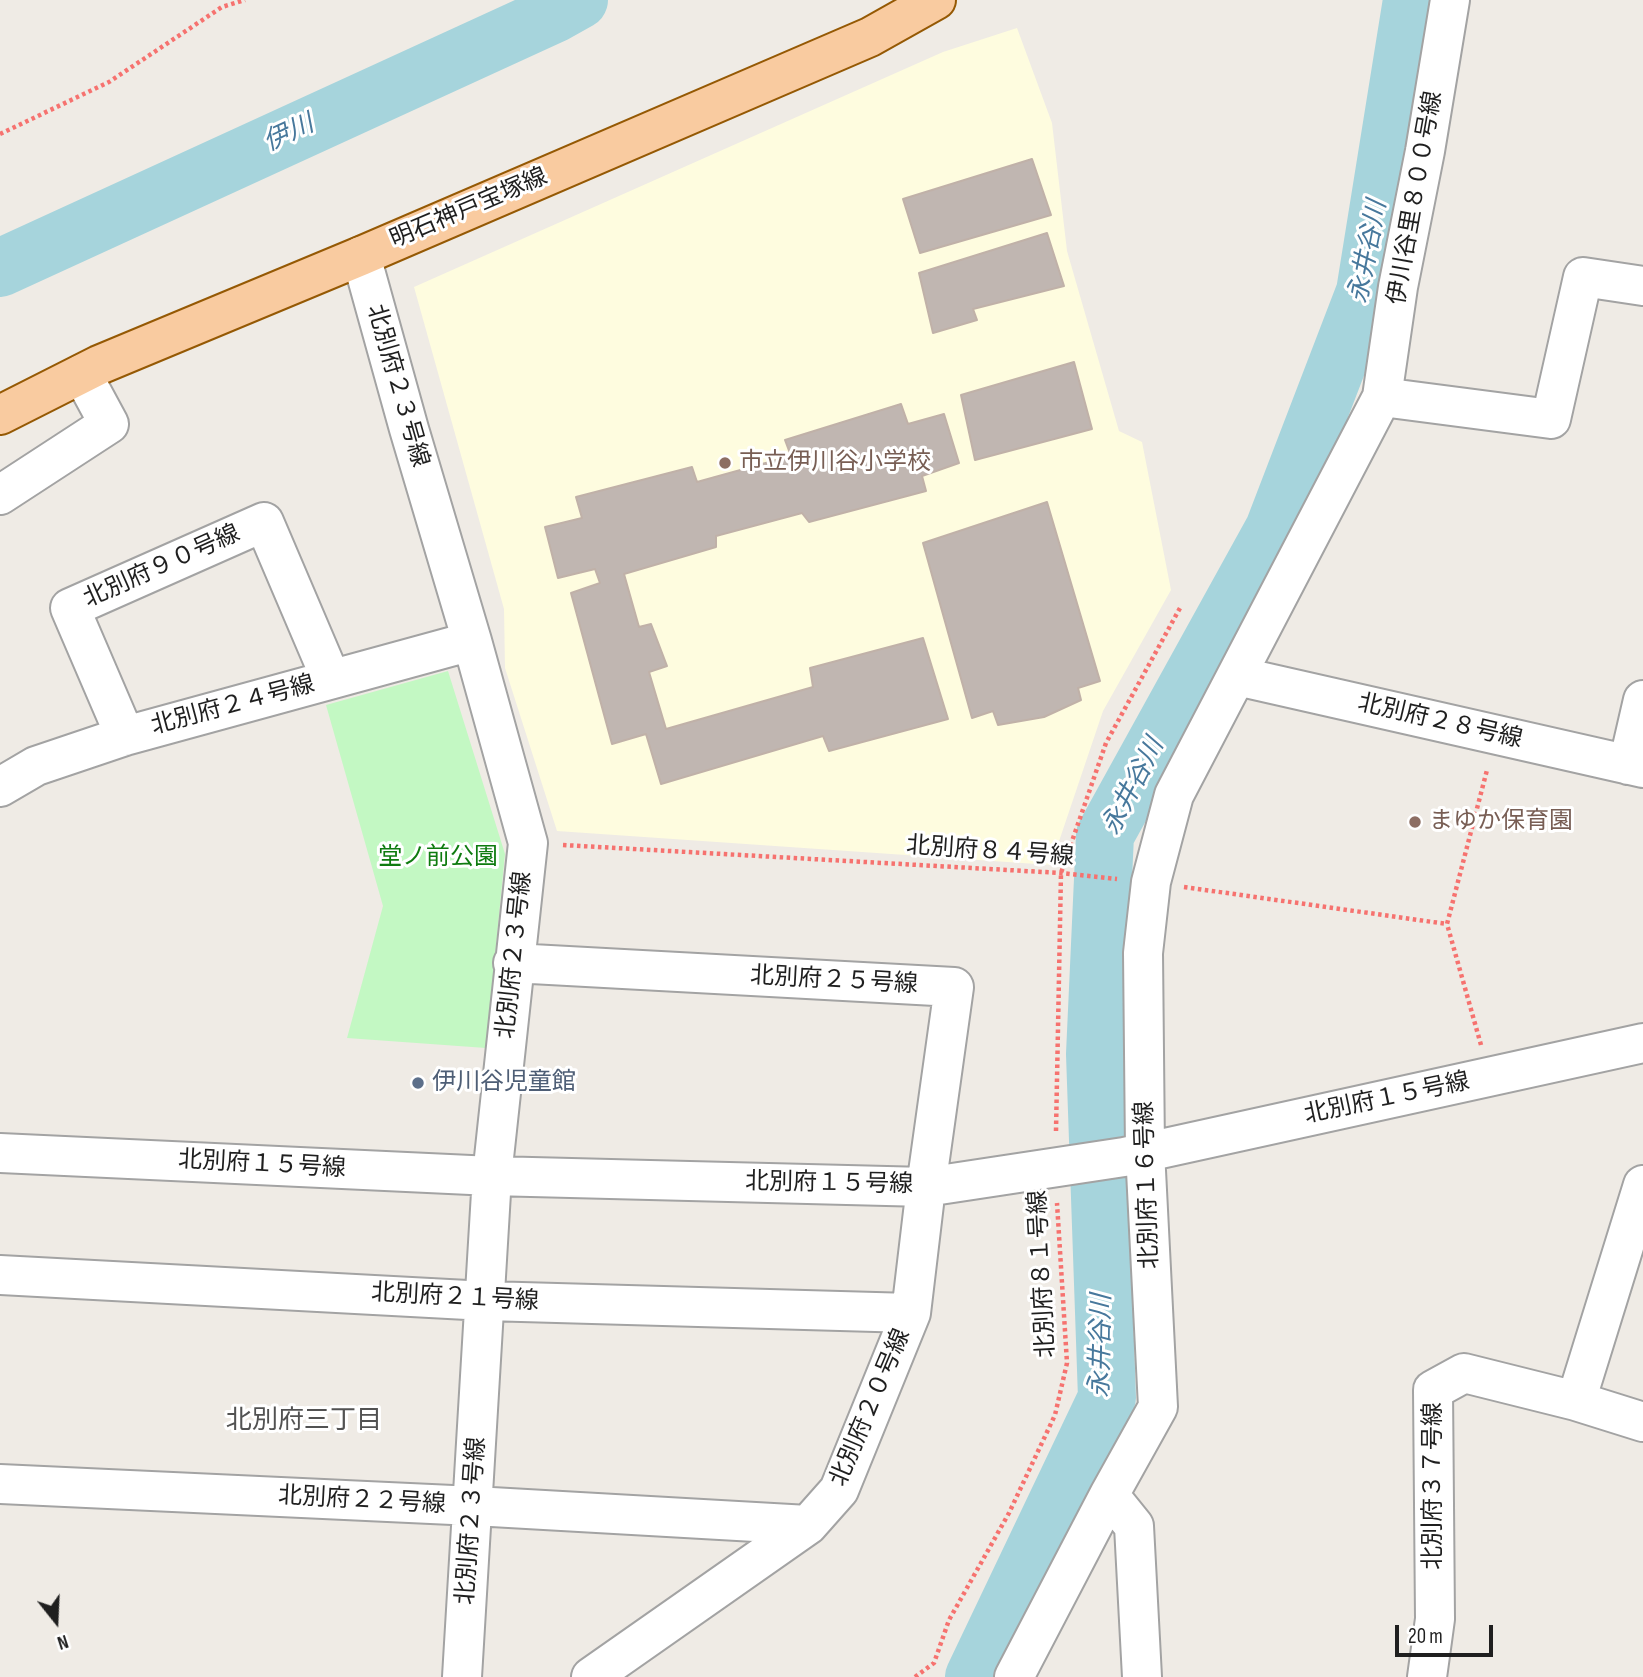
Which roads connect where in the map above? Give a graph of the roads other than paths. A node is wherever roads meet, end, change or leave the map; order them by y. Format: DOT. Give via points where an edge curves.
graph roads {
  1 [pos="936,0"];
  2 [pos="1450,0"];
  3 [pos="360,256"];
  4 [pos="1643,286"];
  5 [pos="82,374"];
  6 [pos="1382,397"];
  7 [pos="0,415"];
  8 [pos="0,495"];
  9 [pos="472,641"];
  10 [pos="1237,676"];
  11 [pos="331,679"];
  12 [pos="1643,700"];
  13 [pos="125,736"];
  14 [pos="1636,766"];
  15 [pos="0,787"];
  16 [pos="513,963"];
  17 [pos="1643,1043"];
  18 [pos="0,1153"];
  19 [pos="1134,1154"];
  20 [pos="492,1176"];
  21 [pos="1643,1185"];
  22 [pos="926,1187"];
  23 [pos="0,1275"];
  24 [pos="486,1301"];
  25 [pos="911,1313"];
  26 [pos="1576,1401"];
  27 [pos="1643,1422"];
  28 [pos="0,1484"];
  29 [pos="1109,1495"];
  30 [pos="474,1506"];
  31 [pos="808,1525"];
  32 [pos="462,1677"];
  33 [pos="591,1677"];
  34 [pos="1014,1677"];
  35 [pos="1142,1677"];
  36 [pos="1427,1677"];
  1 -- 3 [label="main road, 明石神戸宝塚線" via="870,37"];
  2 -- 6 [label="street, 伊川谷里８００号線"];
  3 -- 5 [label="main road, 明石神戸宝塚線"];
  3 -- 9 [label="street, 北別府２３号線"];
  4 -- 6 [label="street" via="1583,277 1551,419"];
  5 -- 7 [label="main road, 明石神戸宝塚線"];
  5 -- 8 [label="street" via="109,424"];
  6 -- 10 [label="street, 伊川谷里８００号線"];
  9 -- 11 [label="street, 北別府２４号線"];
  9 -- 16 [label="street, 北別府２３号線" via="528,843"];
  10 -- 14 [label="street, 北別府２８号線"];
  10 -- 19 [label="street, 北別府１６号線" via="1174,795 1151,882 1143,953"];
  11 -- 13 [label="street, 北別府２４号線"];
  11 -- 13 [label="street, 北別府９０号線" via="264,522 70,608"];
  12 -- 14 [label="street"];
  13 -- 15 [label="street, 北別府２４号線" via="36,766"];
  16 -- 20 [label="street, 北別府２３号線"];
  16 -- 22 [label="street, 北別府２５号線" via="954,987"];
  17 -- 19 [label="street, 北別府１５号線"];
  18 -- 20 [label="street, 北別府１５号線"];
  19 -- 22 [label="street, 北別府１５号線"];
  19 -- 29 [label="street, 北別府１６号線" via="1158,1406"];
  20 -- 22 [label="street, 北別府１５号線"];
  20 -- 24 [label="street, 北別府２３号線"];
  21 -- 26 [label="street"];
  22 -- 25 [label="street, 北別府２０号線"];
  23 -- 24 [label="street, 北別府２１号線"];
  24 -- 25 [label="street, 北別府２１号線"];
  24 -- 30 [label="street, 北別府２３号線"];
  25 -- 31 [label="street, 北別府２０号線" via="839,1490"];
  26 -- 27 [label="street, 北別府３７号線"];
  26 -- 36 [label="street, 北別府３７号線" via="1464,1373 1433,1390 1435,1619"];
  28 -- 30 [label="street, 北別府２２号線"];
  29 -- 34 [label="street, 北別府１６号線"];
  29 -- 35 [label="street" via="1133,1526"];
  30 -- 31 [label="street, 北別府２２号線"];
  30 -- 32 [label="street, 北別府２３号線"];
  31 -- 33 [label="street, 北別府２０号線"];
}
